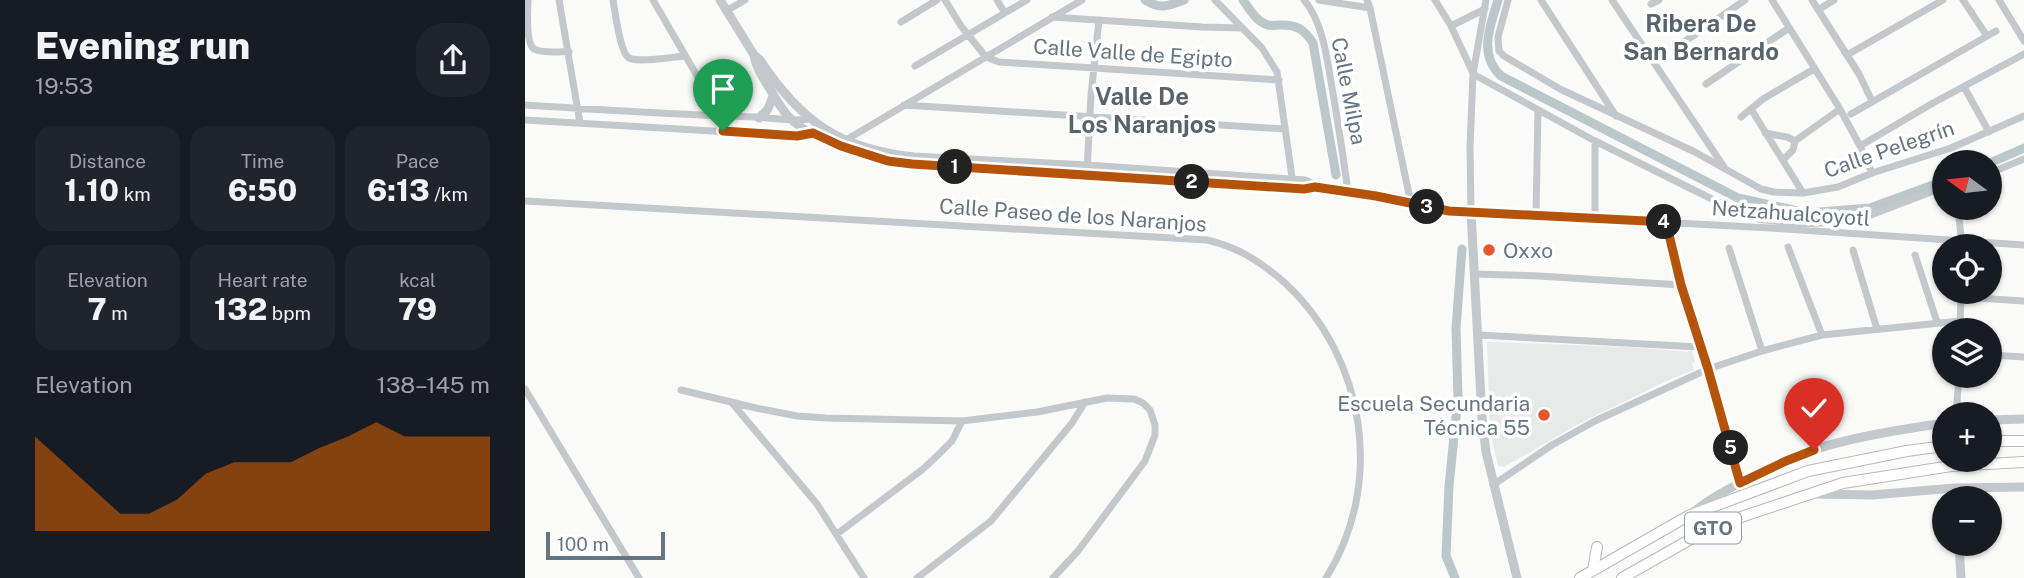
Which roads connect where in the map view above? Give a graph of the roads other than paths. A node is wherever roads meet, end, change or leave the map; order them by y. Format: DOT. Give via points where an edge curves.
graph roads {
  1 [pos="529,0"];
  2 [pos="559,0"];
  3 [pos="613,0"];
  4 [pos="653,0"];
  5 [pos="720,0"];
  6 [pos="745,0"];
  7 [pos="937,0"];
  8 [pos="945,0"];
  9 [pos="997,0"];
  10 [pos="1027,0"];
  11 [pos="1082,0"];
  12 [pos="1215,0"];
  13 [pos="1304,0"];
  14 [pos="1319,0"];
  15 [pos="1367,0"];
  16 [pos="1435,0"];
  17 [pos="1508,0"];
  18 [pos="1541,0"];
  19 [pos="1612,0"];
  20 [pos="1745,0"];
  21 [pos="1772,0"];
  22 [pos="1812,0"];
  23 [pos="1834,0"];
  24 [pos="1943,0"];
  25 [pos="1963,0"];
  26 [pos="2002,1"];
  27 [pos="1486,4"];
  28 [pos="1370,8"];
  29 [pos="1818,10"];
  30 [pos="726,11"];
  31 [pos="1005,13"];
  32 [pos="1052,17"];
  33 [pos="1099,20"];
  34 [pos="901,22"];
  35 [pos="1451,26"];
  36 [pos="1243,28"];
  37 [pos="1789,29"];
  38 [pos="1996,31"];
  39 [pos="967,34"];
  40 [pos="1987,36"];
  41 [pos="2024,41"];
  42 [pos="1684,42"];
  43 [pos="569,51"];
  44 [pos="2024,54"];
  45 [pos="754,55"];
  46 [pos="1847,55"];
  47 [pos="685,56"];
  48 [pos="986,57"];
  49 [pos="915,66"];
  50 [pos="1094,68"];
  51 [pos="1814,69"];
  52 [pos="1473,74"];
  53 [pos="1279,80"];
  54 [pos="1706,84"];
  55 [pos="1964,87"];
  56 [pos="773,96"];
  57 [pos="1872,101"];
  58 [pos="525,105"];
  59 [pos="904,105"];
  60 [pos="577,108"];
  61 [pos="1751,109"];
  62 [pos="1840,109"];
  63 [pos="1538,110"];
  64 [pos="1851,114"];
  65 [pos="1617,116"];
  66 [pos="2024,116"];
  67 [pos="721,117"];
  68 [pos="759,117"];
  69 [pos="1741,117"];
  70 [pos="1090,118"];
  71 [pos="809,119"];
  72 [pos="525,120"];
  73 [pos="795,121"];
  74 [pos="580,123"];
  75 [pos="823,128"];
  76 [pos="1285,129"];
  77 [pos="1989,132"];
  78 [pos="813,133"];
  79 [pos="1765,133"];
  80 [pos="846,140"];
  81 [pos="1595,141"];
  82 [pos="1794,141"];
  83 [pos="1860,146"];
  84 [pos="2024,159"];
  85 [pos="1783,160"];
  86 [pos="1724,167"];
  87 [pos="2002,168"];
  88 [pos="1087,170"];
  89 [pos="1873,173"];
  90 [pos="1293,184"];
  91 [pos="1932,191"];
  92 [pos="1348,192"];
  93 [pos="1803,192"];
  94 [pos="525,201"];
  95 [pos="1411,204"];
  96 [pos="1471,212"];
  97 [pos="1536,215"];
  98 [pos="1595,218"];
  99 [pos="1666,222"];
  100 [pos="1932,242"];
  101 [pos="2002,245"];
  102 [pos="2024,245"];
  103 [pos="1788,247"];
  104 [pos="1729,248"];
  105 [pos="1853,250"];
  106 [pos="1915,255"];
  107 [pos="1474,274"];
  108 [pos="1681,285"];
  109 [pos="2002,299"];
  110 [pos="2024,301"];
  111 [pos="1936,318"];
  112 [pos="1932,322"];
  113 [pos="1877,328"];
  114 [pos="1478,335"];
  115 [pos="1822,335"];
  116 [pos="1699,346"];
  117 [pos="1762,351"];
  118 [pos="2002,356"];
  119 [pos="2024,357"];
  120 [pos="1708,369"];
  121 [pos="525,389"];
  122 [pos="681,390"];
  123 [pos="1085,402"];
  124 [pos="732,403"];
  125 [pos="2024,419"];
  126 [pos="2002,420"];
  127 [pos="962,421"];
  128 [pos="1932,425"];
  129 [pos="2002,441"];
  130 [pos="2024,441"];
  131 [pos="1932,448"];
  132 [pos="2024,462"];
  133 [pos="1740,483"];
  134 [pos="1493,485"];
  135 [pos="2002,487"];
  136 [pos="2024,487"];
  137 [pos="1932,490"];
  138 [pos="1811,494"];
  139 [pos="1688,516"];
  140 [pos="837,534"];
  141 [pos="1597,547"];
  142 [pos="1960,556"];
  143 [pos="1593,570"];
  144 [pos="639,578"];
  145 [pos="864,578"];
  146 [pos="917,578"];
  147 [pos="1053,578"];
  148 [pos="1326,578"];
  149 [pos="1517,578"];
  150 [pos="1580,578"];
  151 [pos="1622,578"];
  152 [pos="1961,578"];
  1 -- 43 [label="street" via="529,45 540,51"];
  2 -- 43 [label="street"];
  3 -- 47 [label="street" via="626,56"];
  4 -- 47 [label="street"];
  5 -- 30 [label="street"];
  6 -- 30 [label="street"];
  7 -- 34 [label="street"];
  8 -- 39 [label="street"];
  9 -- 31 [label="street"];
  10 -- 31 [label="street"];
  11 -- 32 [label="street"];
  12 -- 36 [label="street"];
  13 -- 92 [label="street, Calle Milpa" via="1322,39"];
  14 -- 28 [label="street"];
  15 -- 28 [label="street"];
  16 -- 35 [label="street"];
  17 -- 65 [label="street, Calle Pelegrín" via="1499,51 1560,89"];
  18 -- 65 [label="street"];
  19 -- 86 [label="street"];
  20 -- 42 [label="street"];
  21 -- 37 [label="street"];
  22 -- 29 [label="street"];
  23 -- 29 [label="street"];
  24 -- 46 [label="street"];
  25 -- 40 [label="street"];
  26 -- 41 [label="street"];
  27 -- 35 [label="street"];
  27 -- 52 [label="street"];
  28 -- 95 [label="street"];
  29 -- 46 [label="street"];
  30 -- 45 [label="street"];
  31 -- 39 [label="street"];
  32 -- 33 [label="street"];
  32 -- 48 [label="street"];
  33 -- 36 [label="street"];
  33 -- 50 [label="street"];
  35 -- 52 [label="street"];
  36 -- 53 [label="street" via="1269,58"];
  37 -- 51 [label="street"];
  37 -- 54 [label="street"];
  38 -- 40 [label="street"];
  39 -- 48 [label="street"];
  39 -- 49 [label="street"];
  40 -- 57 [label="street"];
  43 -- 60 [label="street"];
  44 -- 55 [label="street"];
  45 -- 56 [label="street"];
  45 -- 71 [label="street"];
  46 -- 57 [label="street"];
  47 -- 67 [label="street"];
  48 -- 50 [label="street, Calle Valle de Egipto" via="999,62"];
  48 -- 59 [label="street"];
  50 -- 53 [label="street, Calle Valle de Egipto"];
  50 -- 70 [label="street"];
  51 -- 61 [label="street"];
  51 -- 62 [label="street"];
  52 -- 63 [label="street"];
  52 -- 96 [label="street"];
  53 -- 76 [label="street"];
  55 -- 77 [label="street"];
  55 -- 83 [label="street"];
  56 -- 68 [label="street"];
  56 -- 73 [label="street"];
  57 -- 64 [label="street"];
  58 -- 60 [label="street"];
  59 -- 70 [label="street"];
  59 -- 80 [label="street"];
  60 -- 67 [label="street"];
  60 -- 74 [label="street"];
  61 -- 69 [label="street"];
  61 -- 79 [label="street"];
  62 -- 82 [label="street"];
  62 -- 83 [label="street"];
  63 -- 81 [label="street"];
  63 -- 97 [label="street"];
  65 -- 86 [label="street, Calle Pelegrín"];
  66 -- 77 [label="street, Calle Pelegrín"];
  67 -- 68 [label="street"];
  68 -- 73 [label="street"];
  70 -- 76 [label="street"];
  70 -- 88 [label="street"];
  71 -- 73 [label="street"];
  71 -- 75 [label="street"];
  72 -- 74 [label="street"];
  73 -- 78 [label="street"];
  74 -- 78 [label="street" via="797,136"];
  75 -- 78 [label="street"];
  75 -- 80 [label="street"];
  76 -- 90 [label="street"];
  77 -- 89 [label="street, Calle Pelegrín"];
  78 -- 88 [label="street" via="888,161"];
  79 -- 82 [label="street"];
  79 -- 85 [label="street"];
  80 -- 88 [label="street" via="889,154"];
  81 -- 91 [label="street" via="1738,212 1771,222 1853,220"];
  81 -- 98 [label="street"];
  82 -- 85 [label="street" via="1793,150"];
  83 -- 89 [label="street"];
  84 -- 87 [label="street"];
  85 -- 93 [label="street"];
  86 -- 93 [label="street, Calle Pelegrín" via="1761,189"];
  88 -- 90 [label="street"];
  89 -- 93 [label="street, Calle Pelegrín" via="1838,187"];
  90 -- 92 [label="street"];
  92 -- 95 [label="street"];
  94 -- 148 [label="street, Calle Paseo de los Naranjos" via="1206,240 1246,253 1268,268 1317,317 1335,346 1356,410 1360,474 1355,506"];
  95 -- 96 [label="street"];
  96 -- 97 [label="street, Netzahualcoyotl"];
  96 -- 107 [label="street"];
  97 -- 98 [label="street, Netzahualcoyotl"];
  98 -- 99 [label="street, Netzahualcoyotl"];
  99 -- 100 [label="street, Netzahualcoyotl"];
  99 -- 108 [label="street"];
  101 -- 102 [label="street, Netzahualcoyotl"];
  103 -- 115 [label="street"];
  104 -- 117 [label="street"];
  105 -- 113 [label="street"];
  106 -- 111 [label="street"];
  107 -- 108 [label="street"];
  107 -- 114 [label="street"];
  108 -- 116 [label="street"];
  109 -- 110 [label="street"];
  112 -- 113 [label="street"];
  113 -- 115 [label="street"];
  114 -- 116 [label="street"];
  114 -- 134 [label="street" via="1482,418"];
  115 -- 117 [label="street"];
  116 -- 120 [label="street"];
  117 -- 120 [label="street"];
  118 -- 119 [label="street"];
  120 -- 133 [label="street"];
  120 -- 134 [label="street" via="1595,421"];
  121 -- 144 [label="street"];
  122 -- 124 [label="street"];
  123 -- 127 [label="street"];
  123 -- 146 [label="street" via="991,521"];
  123 -- 147 [label="street" via="1122,398 1143,403 1150,410 1155,435 1145,461"];
  124 -- 127 [label="street" via="797,416"];
  124 -- 140 [label="street"];
  125 -- 126 [label="street"];
  127 -- 140 [label="street" via="931,462"];
  128 -- 133 [label="street" via="1814,450"];
  129 -- 130 [label="main road"];
  131 -- 139 [label="main road, GTO" via="1808,471"];
  132 -- 138 [label="main road, GTO" via="1951,466 1854,481"];
  133 -- 139 [label="street"];
  134 -- 149 [label="street"];
  135 -- 136 [label="street"];
  137 -- 138 [label="street"];
  138 -- 151 [label="main road, GTO" via="1732,520"];
  139 -- 143 [label="main road, GTO"];
  140 -- 145 [label="street"];
  141 -- 143 [label="main road"];
  142 -- 152 [label="street"];
  143 -- 150 [label="main road, GTO"];
}
